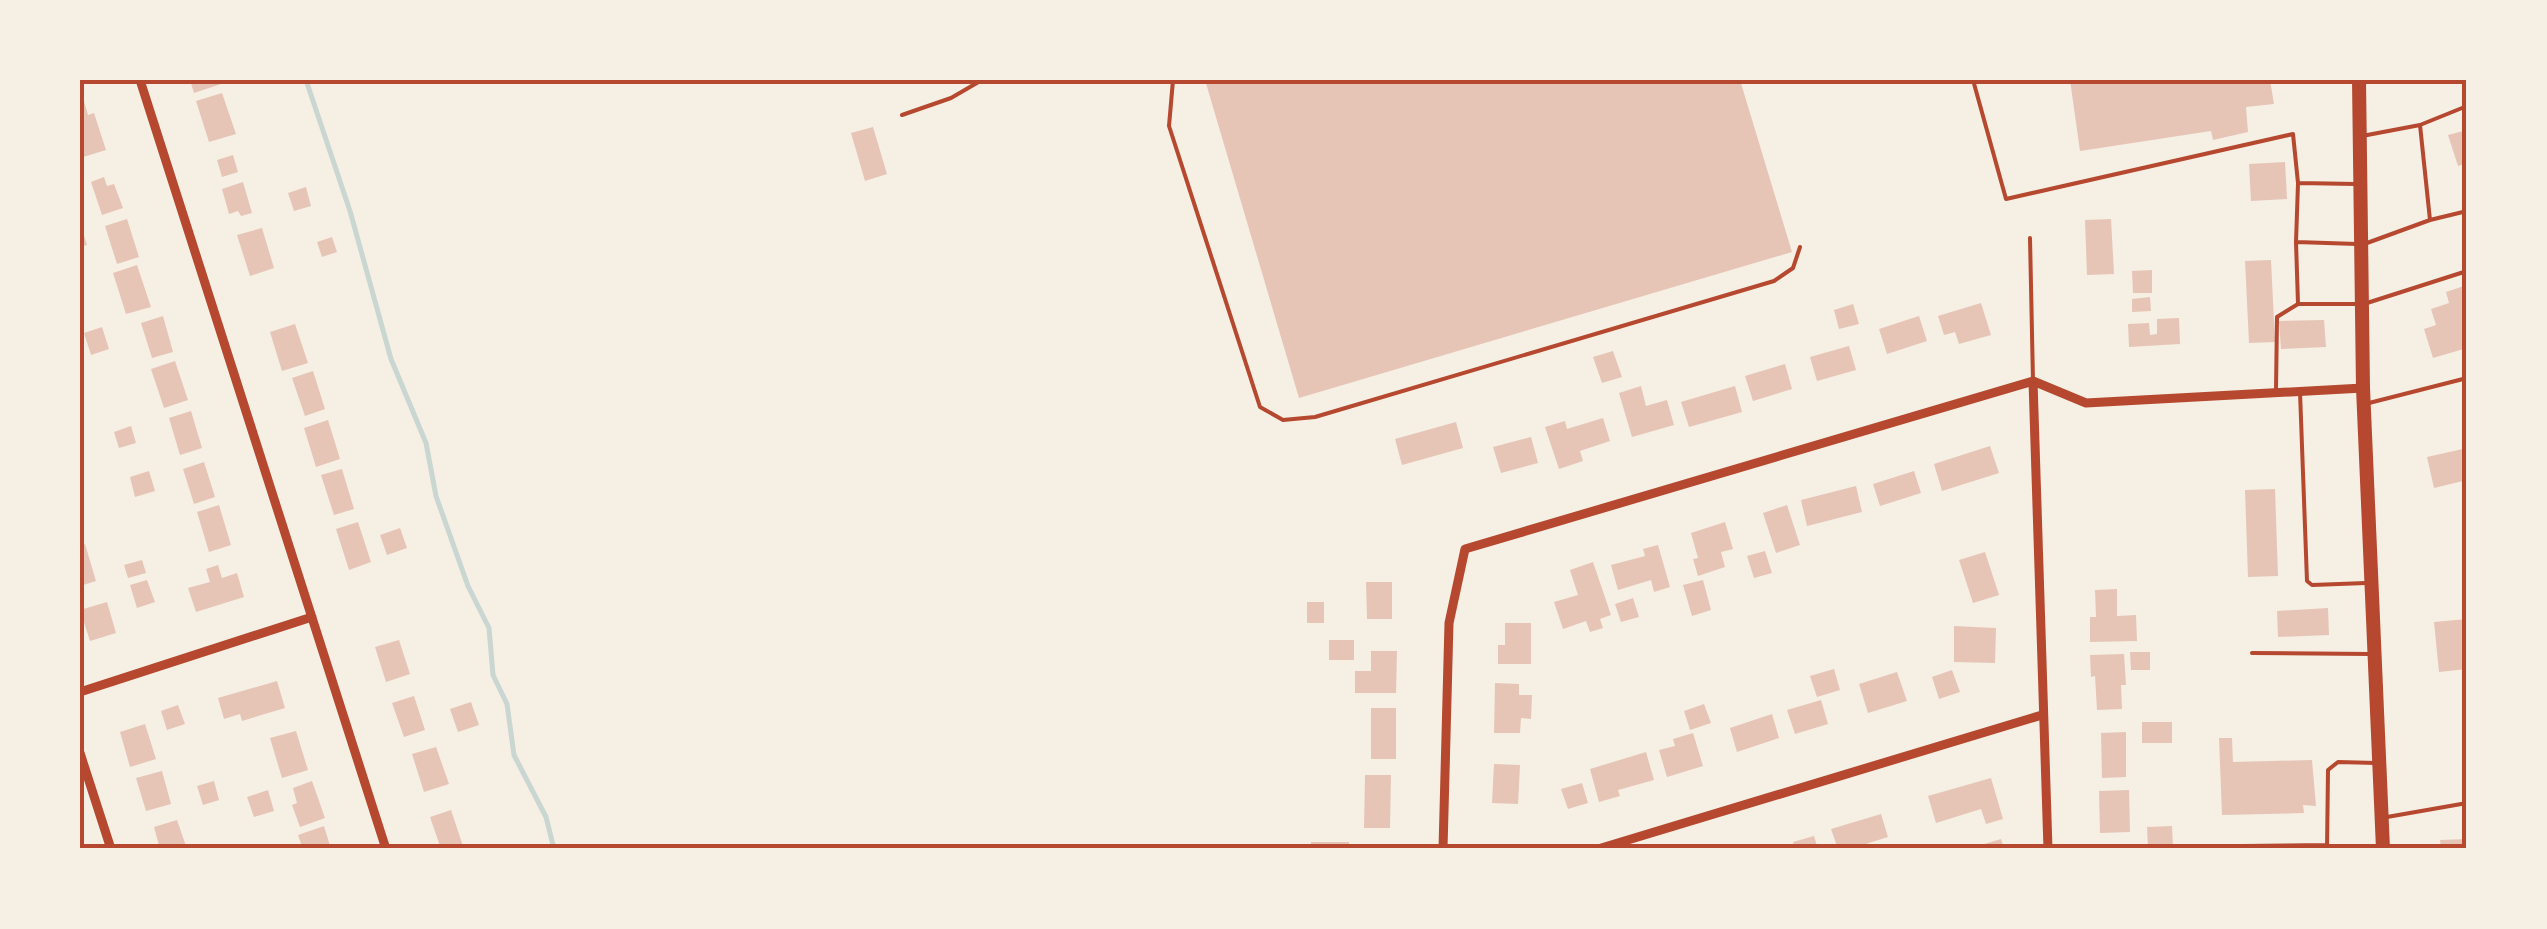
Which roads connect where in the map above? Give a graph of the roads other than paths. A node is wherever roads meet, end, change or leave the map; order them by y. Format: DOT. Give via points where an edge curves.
graph roads {
  1 [pos="140,80"];
  2 [pos="982,80"];
  3 [pos="1174,80"];
  4 [pos="1973,80"];
  5 [pos="2359,80"];
  6 [pos="2467,106"];
  7 [pos="902,115"];
  8 [pos="2420,124"];
  9 [pos="2361,136"];
  10 [pos="2298,184"];
  11 [pos="2362,184"];
  12 [pos="2467,212"];
  13 [pos="2430,220"];
  14 [pos="2030,238"];
  15 [pos="2296,242"];
  16 [pos="2364,244"];
  17 [pos="1800,247"];
  18 [pos="2467,271"];
  19 [pos="2298,304"];
  20 [pos="2364,304"];
  21 [pos="2467,378"];
  22 [pos="2033,381"];
  23 [pos="2363,388"];
  24 [pos="2300,392"];
  25 [pos="2276,393"];
  26 [pos="2364,404"];
  27 [pos="2372,583"];
  28 [pos="312,616"];
  29 [pos="2252,653"];
  30 [pos="2375,654"];
  31 [pos="80,692"];
  32 [pos="2042,715"];
  33 [pos="80,753"];
  34 [pos="2380,764"];
  35 [pos="2467,803"];
  36 [pos="2382,818"];
  37 [pos="2327,847"];
  38 [pos="111,849"];
  39 [pos="386,849"];
  40 [pos="1443,849"];
  41 [pos="1598,849"];
  42 [pos="2048,849"];
  43 [pos="2239,849"];
  44 [pos="2384,849"];
  1 -- 28 [label="street"];
  2 -- 7 [label="lane"];
  3 -- 17 [label="lane" via="1169,126 1260,407 1284,420 1315,417 1774,281 1794,268"];
  4 -- 10 [label="lane" via="2006,198 2293,134"];
  5 -- 9 [label="main road"];
  6 -- 8 [label="lane"];
  8 -- 9 [label="lane"];
  8 -- 13 [label="lane"];
  9 -- 11 [label="main road"];
  10 -- 11 [label="lane"];
  10 -- 15 [label="lane"];
  11 -- 16 [label="main road"];
  12 -- 13 [label="lane"];
  13 -- 16 [label="lane"];
  14 -- 22 [label="lane"];
  15 -- 16 [label="lane"];
  15 -- 19 [label="lane"];
  16 -- 20 [label="main road"];
  18 -- 20 [label="lane"];
  19 -- 20 [label="lane"];
  19 -- 25 [label="lane" via="2277,317"];
  20 -- 23 [label="main road"];
  21 -- 26 [label="lane"];
  22 -- 25 [label="street" via="2086,403"];
  22 -- 32 [label="street"];
  22 -- 40 [label="street" via="1465,548 1449,622"];
  23 -- 24 [label="street"];
  23 -- 26 [label="main road"];
  24 -- 25 [label="street"];
  24 -- 27 [label="lane" via="2307,581"];
  26 -- 27 [label="main road"];
  27 -- 30 [label="main road"];
  28 -- 31 [label="street"];
  28 -- 39 [label="street"];
  29 -- 30 [label="lane"];
  30 -- 34 [label="main road"];
  32 -- 41 [label="street"];
  32 -- 42 [label="street"];
  33 -- 38 [label="street"];
  34 -- 36 [label="main road"];
  34 -- 37 [label="lane" via="2338,762 2328,770"];
  35 -- 36 [label="lane"];
  36 -- 44 [label="main road"];
  37 -- 43 [label="lane"];
}
